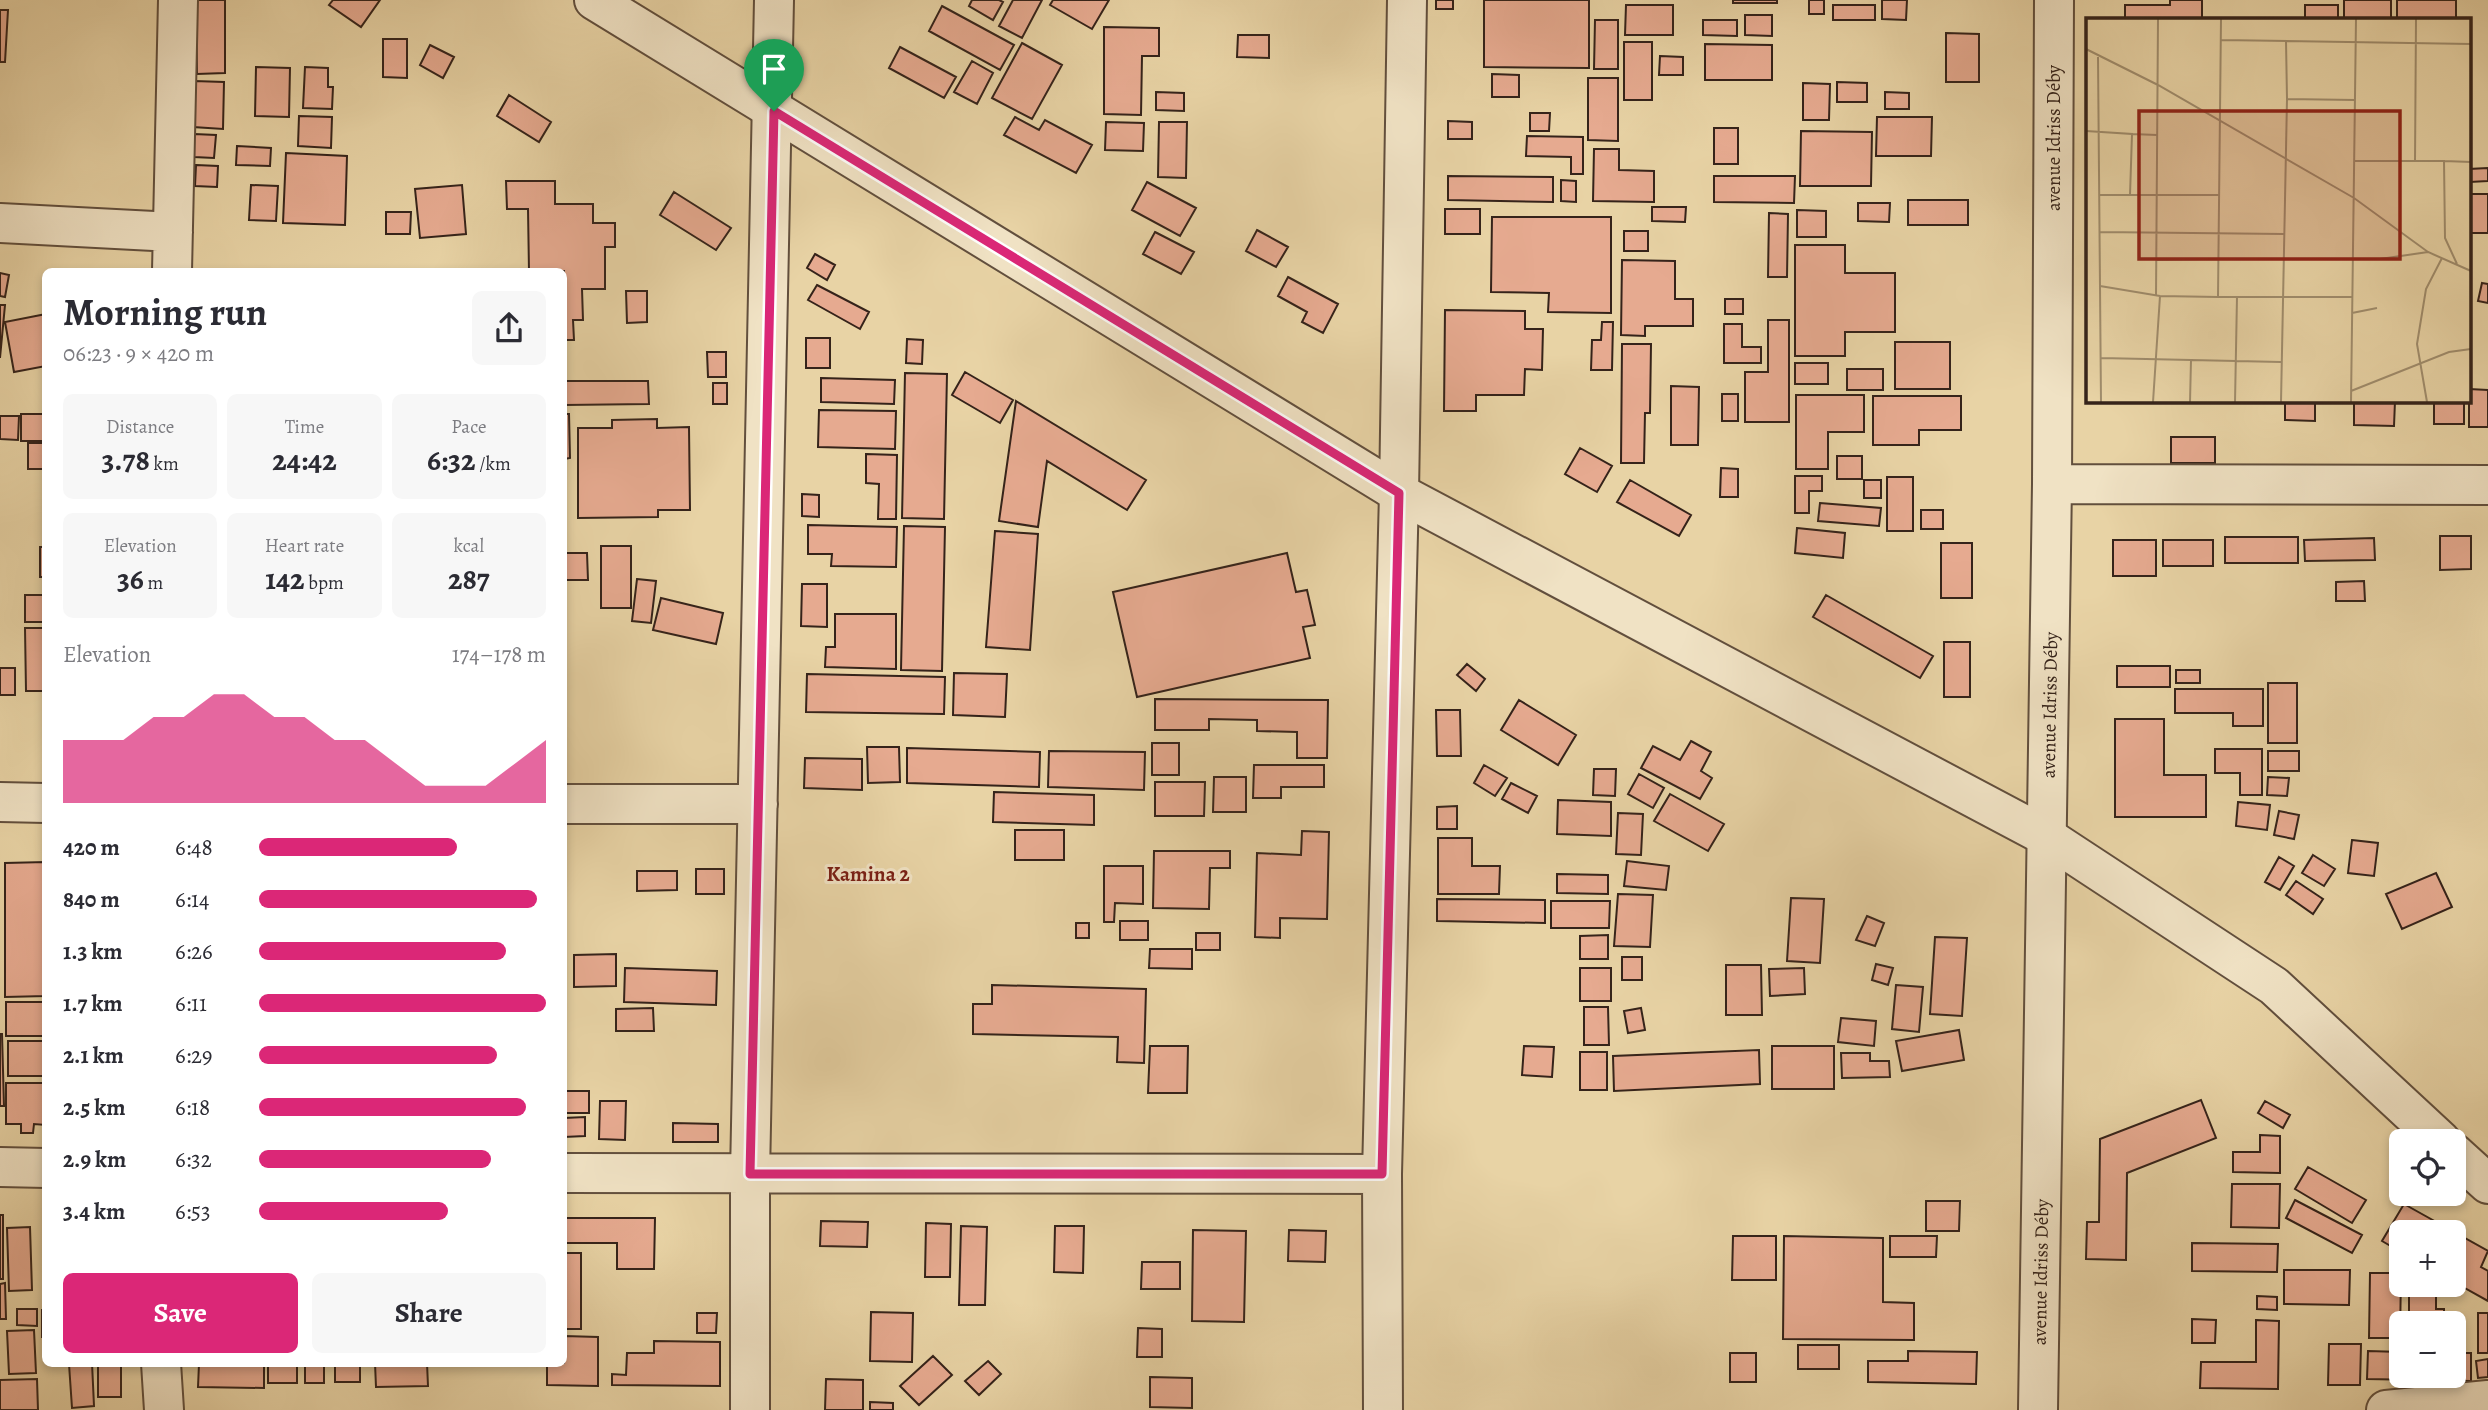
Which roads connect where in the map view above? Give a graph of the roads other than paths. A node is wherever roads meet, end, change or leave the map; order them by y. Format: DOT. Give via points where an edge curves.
graph roads {
  1 [pos="178,0"];
  2 [pos="594,0"];
  3 [pos="775,0"];
  4 [pos="1407,0"];
  5 [pos="2054,0"];
  6 [pos="774,111"];
  7 [pos="0,222"];
  8 [pos="173,232"];
  9 [pos="172,268"];
  10 [pos="2052,484"];
  11 [pos="2488,485"];
  12 [pos="1399,493"];
  13 [pos="0,802"];
  14 [pos="42,803"];
  15 [pos="567,804"];
  16 [pos="758,804"];
  17 [pos="2047,837"];
  18 [pos="2428,1129"];
  19 [pos="2466,1164"];
  20 [pos="0,1167"];
  21 [pos="42,1168"];
  22 [pos="567,1173"];
  23 [pos="750,1174"];
  24 [pos="1382,1174"];
  25 [pos="2488,1184"];
  26 [pos="161,1367"];
  27 [pos="2488,1401"];
  28 [pos="164,1410"];
  29 [pos="750,1410"];
  30 [pos="1383,1410"];
  31 [pos="2038,1410"];
  32 [pos="2386,1410"];
  1 -- 8 [label="street"];
  2 -- 6 [label="street"];
  3 -- 6 [label="street"];
  4 -- 12 [label="street"];
  5 -- 10 [label="street, avenue Idriss Déby"];
  6 -- 12 [label="street"];
  6 -- 16 [label="street"];
  7 -- 8 [label="street"];
  8 -- 9 [label="street"];
  10 -- 11 [label="street"];
  10 -- 17 [label="street, avenue Idriss Déby"];
  12 -- 17 [label="street"];
  12 -- 24 [label="street"];
  13 -- 14 [label="street"];
  15 -- 16 [label="street"];
  16 -- 23 [label="street"];
  17 -- 18 [label="street" via="2274,986"];
  17 -- 31 [label="street, avenue Idriss Déby"];
  19 -- 25 [label="street"];
  20 -- 21 [label="street"];
  22 -- 23 [label="street"];
  23 -- 24 [label="street"];
  23 -- 29 [label="street"];
  24 -- 30 [label="street"];
  26 -- 28 [label="street"];
  27 -- 32 [label="street"];
}
